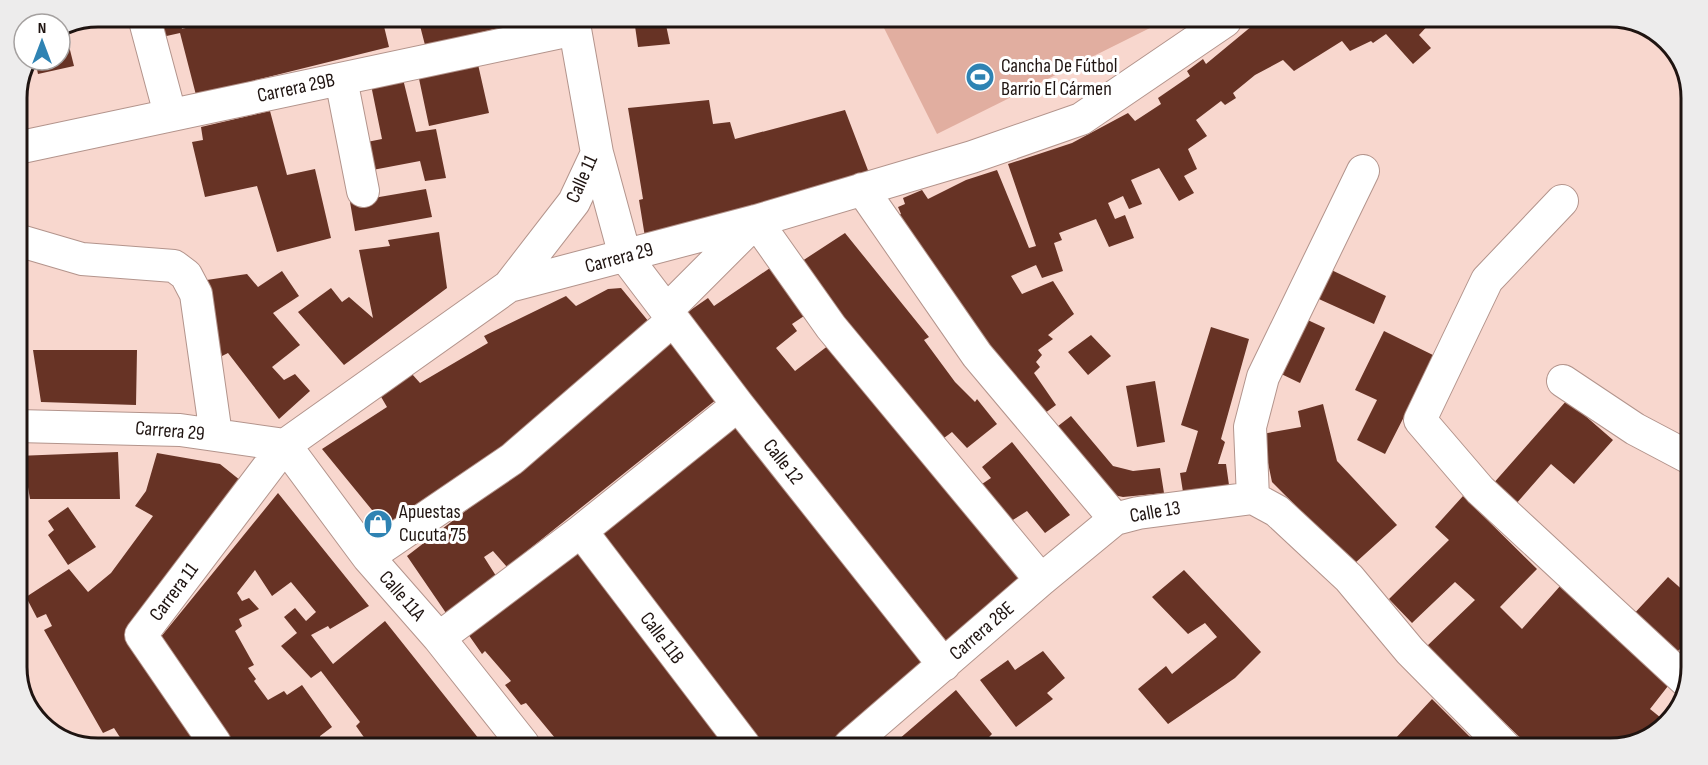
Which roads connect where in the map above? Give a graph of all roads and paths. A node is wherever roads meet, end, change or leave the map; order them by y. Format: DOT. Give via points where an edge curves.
graph roads {
  1 [pos="147,27"];
  2 [pos="561,27"];
  3 [pos="575,27"];
  4 [pos="1211,27"];
  5 [pos="340,79"];
  6 [pos="170,114"];
  7 [pos="27,146"];
  8 [pos="597,153"];
  9 [pos="1363,171"];
  10 [pos="862,189"];
  11 [pos="363,191"];
  12 [pos="1562,201"];
  13 [pos="756,221"];
  14 [pos="27,243"];
  15 [pos="625,256"];
  16 [pos="510,286"];
  17 [pos="669,316"];
  18 [pos="1563,381"];
  19 [pos="738,405"];
  20 [pos="27,426"];
  21 [pos="216,435"];
  22 [pos="285,445"];
  23 [pos="1681,453"];
  24 [pos="1253,498"];
  25 [pos="1116,519"];
  26 [pos="581,531"];
  27 [pos="368,557"];
  28 [pos="1041,580"];
  29 [pos="439,638"];
  30 [pos="944,665"];
  31 [pos="1680,676"];
  32 [pos="212,738"];
  33 [pos="518,738"];
  34 [pos="739,738"];
  35 [pos="858,738"];
  36 [pos="1496,738"];
  1 -- 6 [label="street"];
  2 -- 5 [label="street, Carrera 29B"];
  3 -- 8 [label="street, Calle 11"];
  4 -- 10 [label="street, Carrera 29" via="1081,119 972,157"];
  5 -- 6 [label="street, Carrera 29B"];
  5 -- 11 [label="street"];
  6 -- 7 [label="street, Carrera 29B"];
  8 -- 15 [label="street"];
  8 -- 16 [label="street, Calle 11" via="574,202"];
  9 -- 24 [label="street" via="1263,377 1250,427"];
  10 -- 13 [label="street, Carrera 29"];
  10 -- 25 [label="street, Calle 13" via="977,355"];
  12 -- 31 [label="street" via="1487,280 1419,420 1480,490"];
  13 -- 15 [label="street, Carrera 29"];
  13 -- 17 [label="street"];
  13 -- 28 [label="street" via="831,327"];
  14 -- 21 [label="street" via="82,259 174,266 186,275 196,294"];
  15 -- 16 [label="street, Carrera 29"];
  15 -- 17 [label="street, Calle 12"];
  16 -- 22 [label="street, Carrera 29"];
  17 -- 19 [label="street, Calle 12"];
  17 -- 27 [label="street" via="512,459"];
  18 -- 23 [label="street" via="1635,429"];
  19 -- 26 [label="street"];
  19 -- 30 [label="street, Calle 12"];
  20 -- 21 [label="street, Carrera 29" via="180,430"];
  21 -- 22 [label="street, Carrera 29"];
  22 -- 27 [label="street, Calle 11A"];
  22 -- 32 [label="street, Carrera 11" via="141,635"];
  24 -- 25 [label="street, Calle 13"];
  24 -- 36 [label="street" via="1277,511 1349,578 1410,651"];
  25 -- 28 [label="street, Carrera 28E"];
  26 -- 29 [label="street"];
  26 -- 34 [label="street, Calle 11B"];
  27 -- 29 [label="street, Calle 11A"];
  28 -- 30 [label="street, Carrera 28E"];
  29 -- 33 [label="street, Calle 11A"];
  30 -- 35 [label="street, Carrera 28E"];
}
